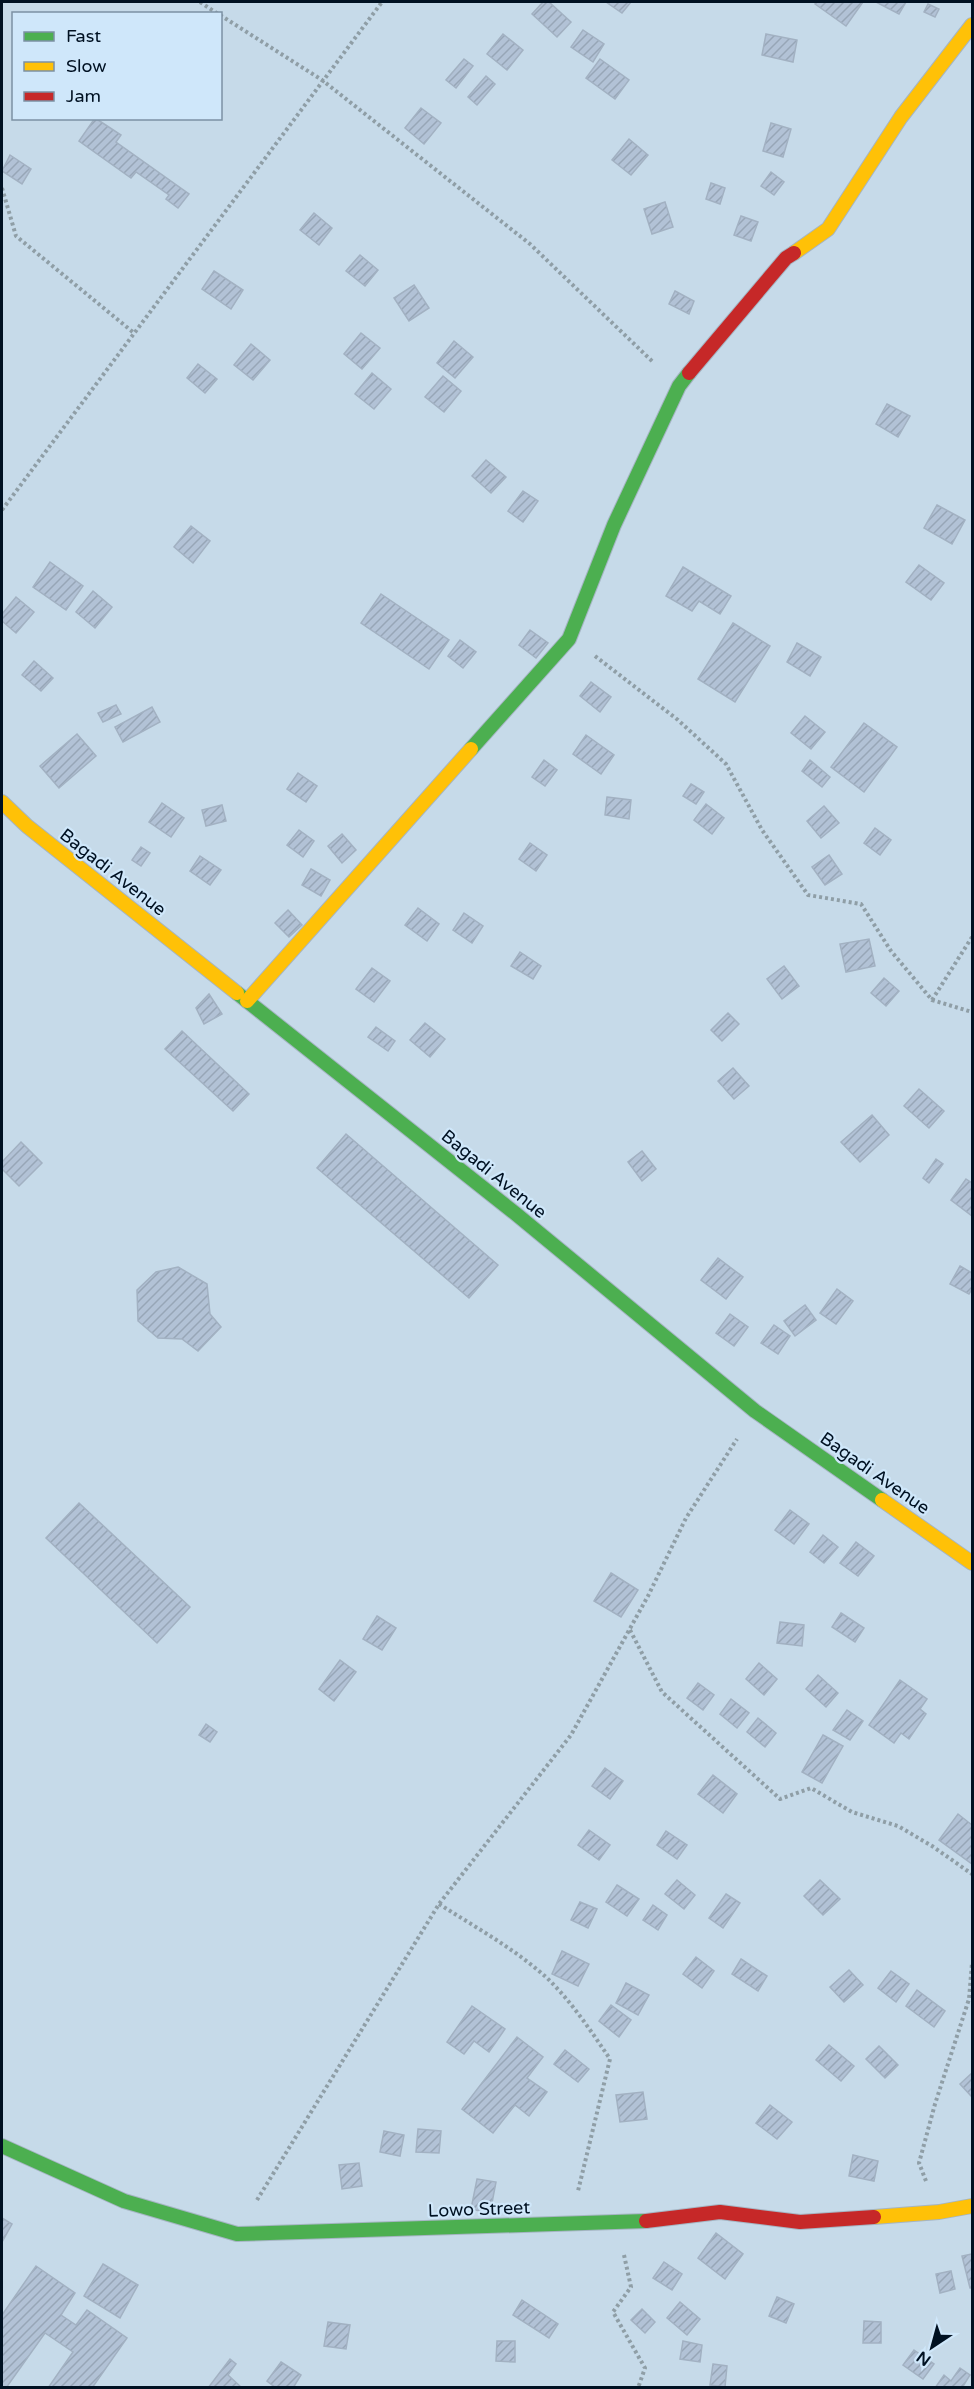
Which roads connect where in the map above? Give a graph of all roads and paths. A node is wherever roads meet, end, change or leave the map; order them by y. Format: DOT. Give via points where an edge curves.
graph roads {
  1 [pos="200,2"];
  2 [pos="382,2"];
  3 [pos="216,12"];
  4 [pos="222,16"];
  5 [pos="972,25"];
  6 [pos="322,80"];
  7 [pos="2,188"];
  8 [pos="134,333"];
  9 [pos="679,386"];
  10 [pos="2,510"];
  11 [pos="569,639"];
  12 [pos="2,802"];
  13 [pos="972,937"];
  14 [pos="932,1000"];
  15 [pos="248,1001"];
  16 [pos="972,1012"];
  17 [pos="755,1411"];
  18 [pos="972,1563"];
  19 [pos="630,1630"];
  20 [pos="972,1874"];
  21 [pos="439,1904"];
  22 [pos="972,1963"];
  23 [pos="2,2146"];
  24 [pos="972,2206"];
  25 [pos="939,2212"];
  26 [pos="572,2224"];
  27 [pos="237,2234"];
  28 [pos="622,2246"];
  29 [pos="638,2388"];
  1 -- 3 [label="path"];
  2 -- 6 [label="path"];
  4 -- 6 [label="path"];
  5 -- 9 [label="street" via="901,117 828,229 786,258"];
  6 -- 8 [label="path"];
  6 -- 9 [label="path" via="530,244"];
  7 -- 8 [label="path" via="16,236"];
  8 -- 10 [label="path"];
  9 -- 11 [label="street" via="614,525"];
  11 -- 14 [label="path" via="678,720 726,764 762,830 808,895 861,904 891,951"];
  11 -- 15 [label="street"];
  12 -- 15 [label="street, Bagadi Avenue"];
  13 -- 14 [label="path"];
  14 -- 16 [label="path"];
  15 -- 17 [label="street, Bagadi Avenue"];
  17 -- 18 [label="street, Bagadi Avenue"];
  17 -- 19 [label="path" via="687,1518"];
  19 -- 20 [label="path" via="662,1692 780,1799 811,1788 852,1812 898,1826"];
  19 -- 21 [label="path" via="571,1735"];
  21 -- 26 [label="path" via="547,1978 610,2058"];
  21 -- 27 [label="path"];
  22 -- 25 [label="path" via="969,1999 918,2163"];
  23 -- 27 [label="street, Lowo Street" via="124,2201"];
  24 -- 25 [label="street, Lowo Street"];
  25 -- 26 [label="street, Lowo Street" via="800,2222 720,2212"];
  26 -- 27 [label="street, Lowo Street"];
  28 -- 29 [label="path" via="631,2287 613,2312 645,2368"];
}
